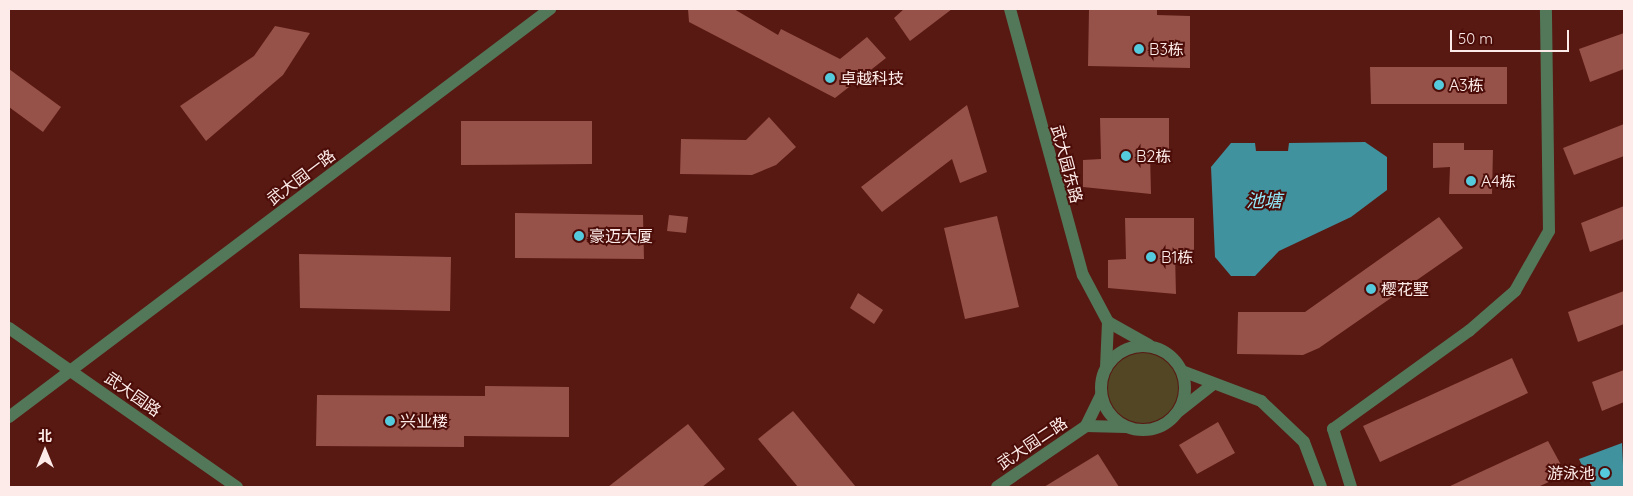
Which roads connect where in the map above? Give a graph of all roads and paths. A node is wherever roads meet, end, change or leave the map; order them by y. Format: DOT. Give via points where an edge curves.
graph roads {
  1 [pos="550,9"];
  2 [pos="1010,9"];
  3 [pos="1546,9"];
  4 [pos="1108,322"];
  5 [pos="9,328"];
  6 [pos="1152,346"];
  7 [pos="1106,368"];
  8 [pos="71,371"];
  9 [pos="1182,371"];
  10 [pos="1212,385"];
  11 [pos="1101,395"];
  12 [pos="1178,412"];
  13 [pos="9,417"];
  14 [pos="1086,426"];
  15 [pos="1127,427"];
  16 [pos="238,487"];
  17 [pos="997,487"];
  18 [pos="1321,487"];
  19 [pos="1351,487"];
  1 -- 8 [label="street, 武大园一路"];
  2 -- 4 [label="street, 武大园东路" via="1082,275"];
  3 -- 19 [label="street" via="1549,231 1515,291 1469,330 1333,429"];
  4 -- 6 [label="street"];
  4 -- 7 [label="street"];
  5 -- 8 [label="street, 武大园路"];
  6 -- 7 [label="street" via="1125,350"];
  6 -- 9 [label="street" via="1175,360"];
  7 -- 11 [label="street"];
  8 -- 13 [label="street, 武大园一路"];
  8 -- 16 [label="street, 武大园路"];
  9 -- 10 [label="street"];
  9 -- 12 [label="street" via="1184,392"];
  10 -- 12 [label="street"];
  10 -- 18 [label="street" via="1261,401 1304,442"];
  11 -- 14 [label="street"];
  11 -- 15 [label="street" via="1106,409"];
  12 -- 15 [label="street" via="1155,428"];
  14 -- 15 [label="street"];
  14 -- 17 [label="street, 武大园二路"];
}
